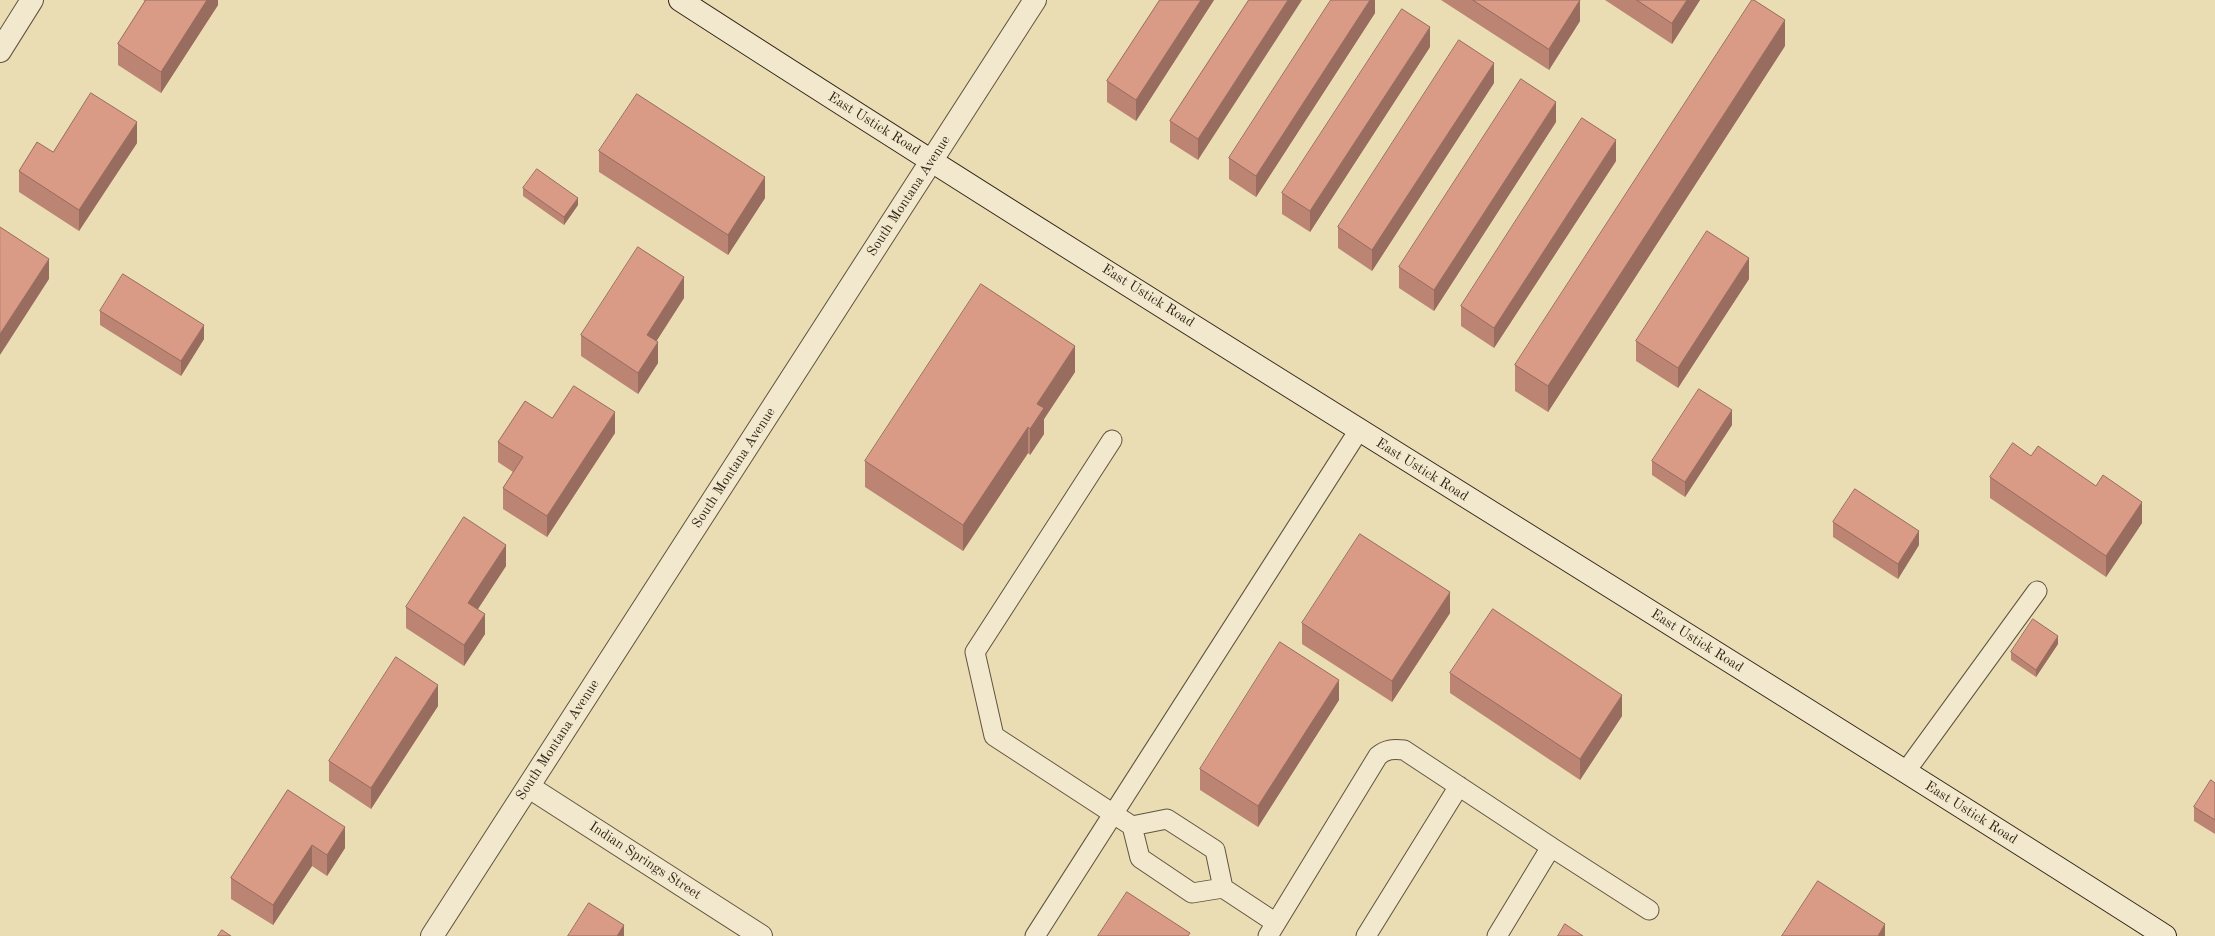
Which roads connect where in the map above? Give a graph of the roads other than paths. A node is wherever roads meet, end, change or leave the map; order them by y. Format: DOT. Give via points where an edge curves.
graph roads {
  1 [pos="32,0"];
  2 [pos="680,0"];
  3 [pos="1035,0"];
  4 [pos="0,50"];
  5 [pos="932,160"];
  6 [pos="1358,430"];
  7 [pos="1112,440"];
  8 [pos="2037,591"];
  9 [pos="1906,771"];
  10 [pos="1459,786"];
  11 [pos="529,787"];
  12 [pos="1113,814"];
  13 [pos="1132,826"];
  14 [pos="1551,847"];
  15 [pos="1223,888"];
  16 [pos="1649,910"];
  17 [pos="1272,930"];
  18 [pos="756,935"];
  19 [pos="432,936"];
  20 [pos="1035,936"];
  21 [pos="1366,936"];
  22 [pos="1497,936"];
  23 [pos="2165,936"];
  1 -- 4 [label="main road"];
  2 -- 5 [label="main road, East Ustick Road"];
  3 -- 5 [label="main road, South Montana Avenue"];
  5 -- 6 [label="main road, East Ustick Road"];
  5 -- 11 [label="main road, South Montana Avenue"];
  6 -- 9 [label="main road, East Ustick Road"];
  6 -- 12 [label="lane"];
  7 -- 12 [label="lane" via="975,652 994,736"];
  8 -- 9 [label="lane"];
  9 -- 23 [label="main road, East Ustick Road"];
  10 -- 14 [label="lane"];
  10 -- 17 [label="lane" via="1404,750 1385,750 1367,772"];
  10 -- 21 [label="lane"];
  11 -- 18 [label="main road, Indian Springs Street"];
  11 -- 19 [label="main road, South Montana Avenue"];
  12 -- 13 [label="lane"];
  12 -- 20 [label="lane"];
  13 -- 15 [label="lane" via="1140,858 1192,893"];
  13 -- 15 [label="lane" via="1167,819 1215,850"];
  14 -- 16 [label="lane"];
  14 -- 22 [label="lane"];
  15 -- 17 [label="lane"];
}
